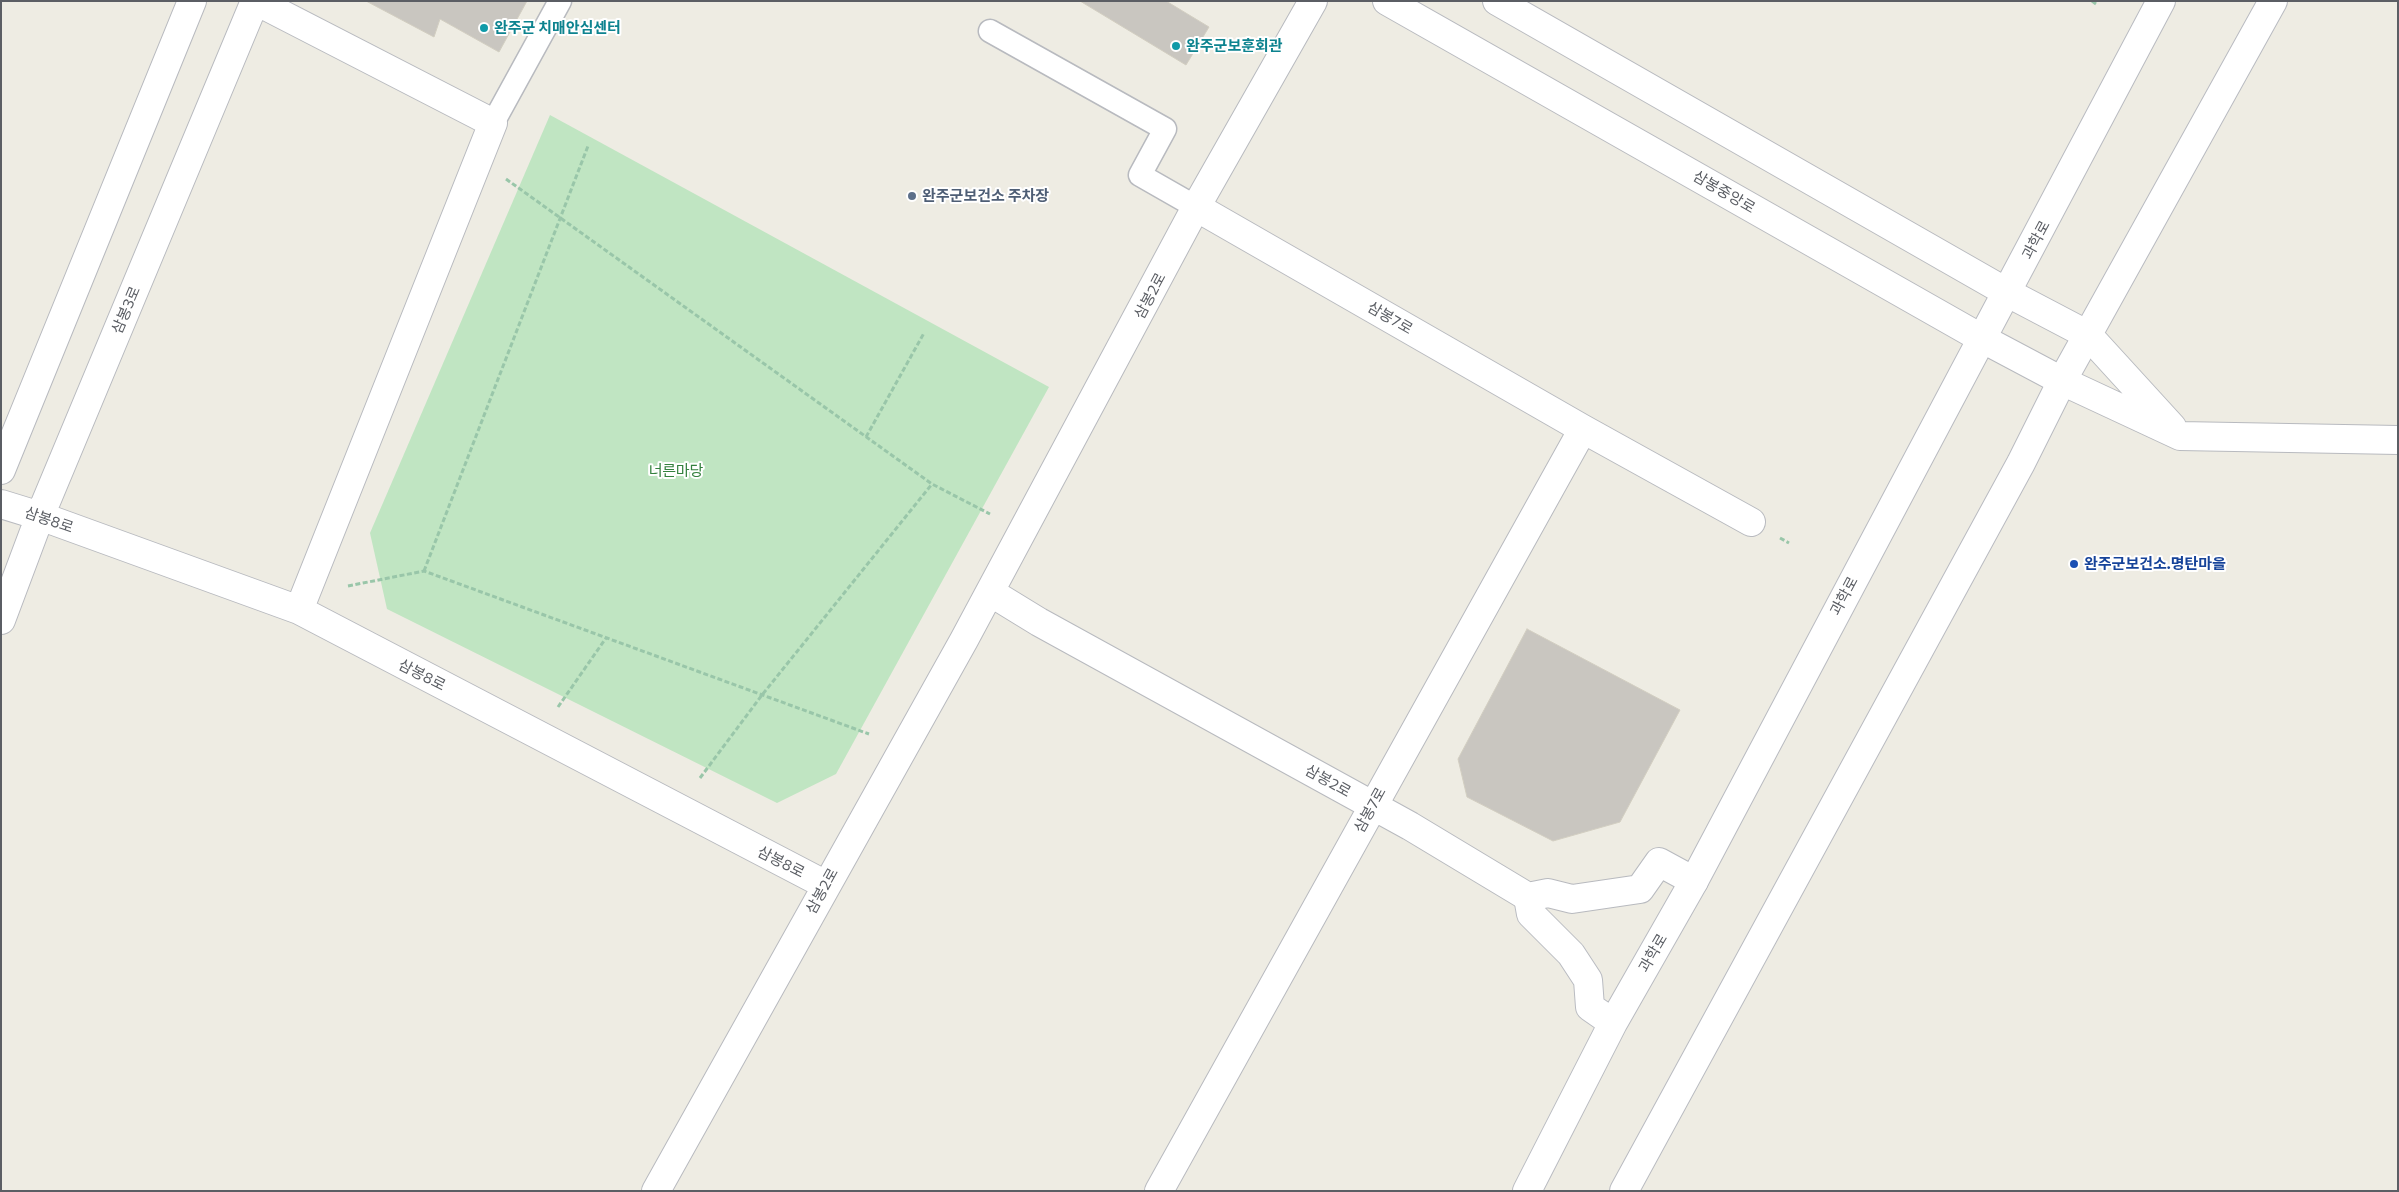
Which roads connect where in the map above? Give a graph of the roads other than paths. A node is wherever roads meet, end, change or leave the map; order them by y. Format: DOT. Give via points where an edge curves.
graph roads {
  1 [pos="192,1"];
  2 [pos="255,1"];
  3 [pos="560,1"];
  4 [pos="1313,1"];
  5 [pos="1387,1"];
  6 [pos="1497,1"];
  7 [pos="2162,1"];
  8 [pos="2273,1"];
  9 [pos="990,31"];
  10 [pos="493,123"];
  11 [pos="1196,207"];
  12 [pos="2008,293"];
  13 [pos="2088,335"];
  14 [pos="1981,338"];
  15 [pos="2062,381"];
  16 [pos="1583,429"];
  17 [pos="2180,436"];
  18 [pos="2398,440"];
  19 [pos="1,470"];
  20 [pos="1,504"];
  21 [pos="40,516"];
  22 [pos="1751,522"];
  23 [pos="990,592"];
  24 [pos="299,610"];
  25 [pos="1,620"];
  26 [pos="1372,806"];
  27 [pos="1694,881"];
  28 [pos="826,884"];
  29 [pos="1528,897"];
  30 [pos="1613,1022"];
  31 [pos="656,1191"];
  32 [pos="1159,1191"];
  33 [pos="1527,1191"];
  34 [pos="1624,1191"];
  1 -- 19 [label="street"];
  2 -- 10 [label="street"];
  2 -- 21 [label="street, 삼봉3로"];
  3 -- 10 [label="lane"];
  4 -- 11 [label="street, 삼봉2로"];
  5 -- 14 [label="street, 삼봉중앙로"];
  6 -- 12 [label="street"];
  7 -- 12 [label="street, 과학로"];
  8 -- 13 [label="street"];
  9 -- 11 [label="lane" via="1165,129 1140,174"];
  10 -- 24 [label="street"];
  11 -- 16 [label="street, 삼봉7로"];
  11 -- 23 [label="street, 삼봉2로"];
  12 -- 13 [label="street"];
  12 -- 14 [label="street, 과학로"];
  13 -- 15 [label="street"];
  13 -- 17 [label="street"];
  14 -- 15 [label="street, 삼봉중앙로"];
  14 -- 27 [label="street, 과학로"];
  15 -- 17 [label="street"];
  15 -- 34 [label="street"];
  16 -- 22 [label="street, 삼봉7로"];
  16 -- 26 [label="street, 삼봉7로"];
  17 -- 18 [label="street"];
  20 -- 21 [label="street, 삼봉8로"];
  21 -- 24 [label="street, 삼봉8로"];
  21 -- 25 [label="street, 삼봉3로"];
  23 -- 26 [label="street, 삼봉2로"];
  23 -- 28 [label="street, 삼봉2로"];
  24 -- 28 [label="street, 삼봉8로"];
  26 -- 29 [label="street, 삼봉2로"];
  26 -- 32 [label="street, 삼봉7로"];
  27 -- 29 [label="street" via="1659,862 1640,889 1572,899 1548,893"];
  27 -- 30 [label="street, 과학로"];
  28 -- 31 [label="street, 삼봉2로"];
  29 -- 30 [label="street" via="1531,914 1571,954 1588,980 1590,1007"];
  30 -- 33 [label="street, 과학로"];
}
